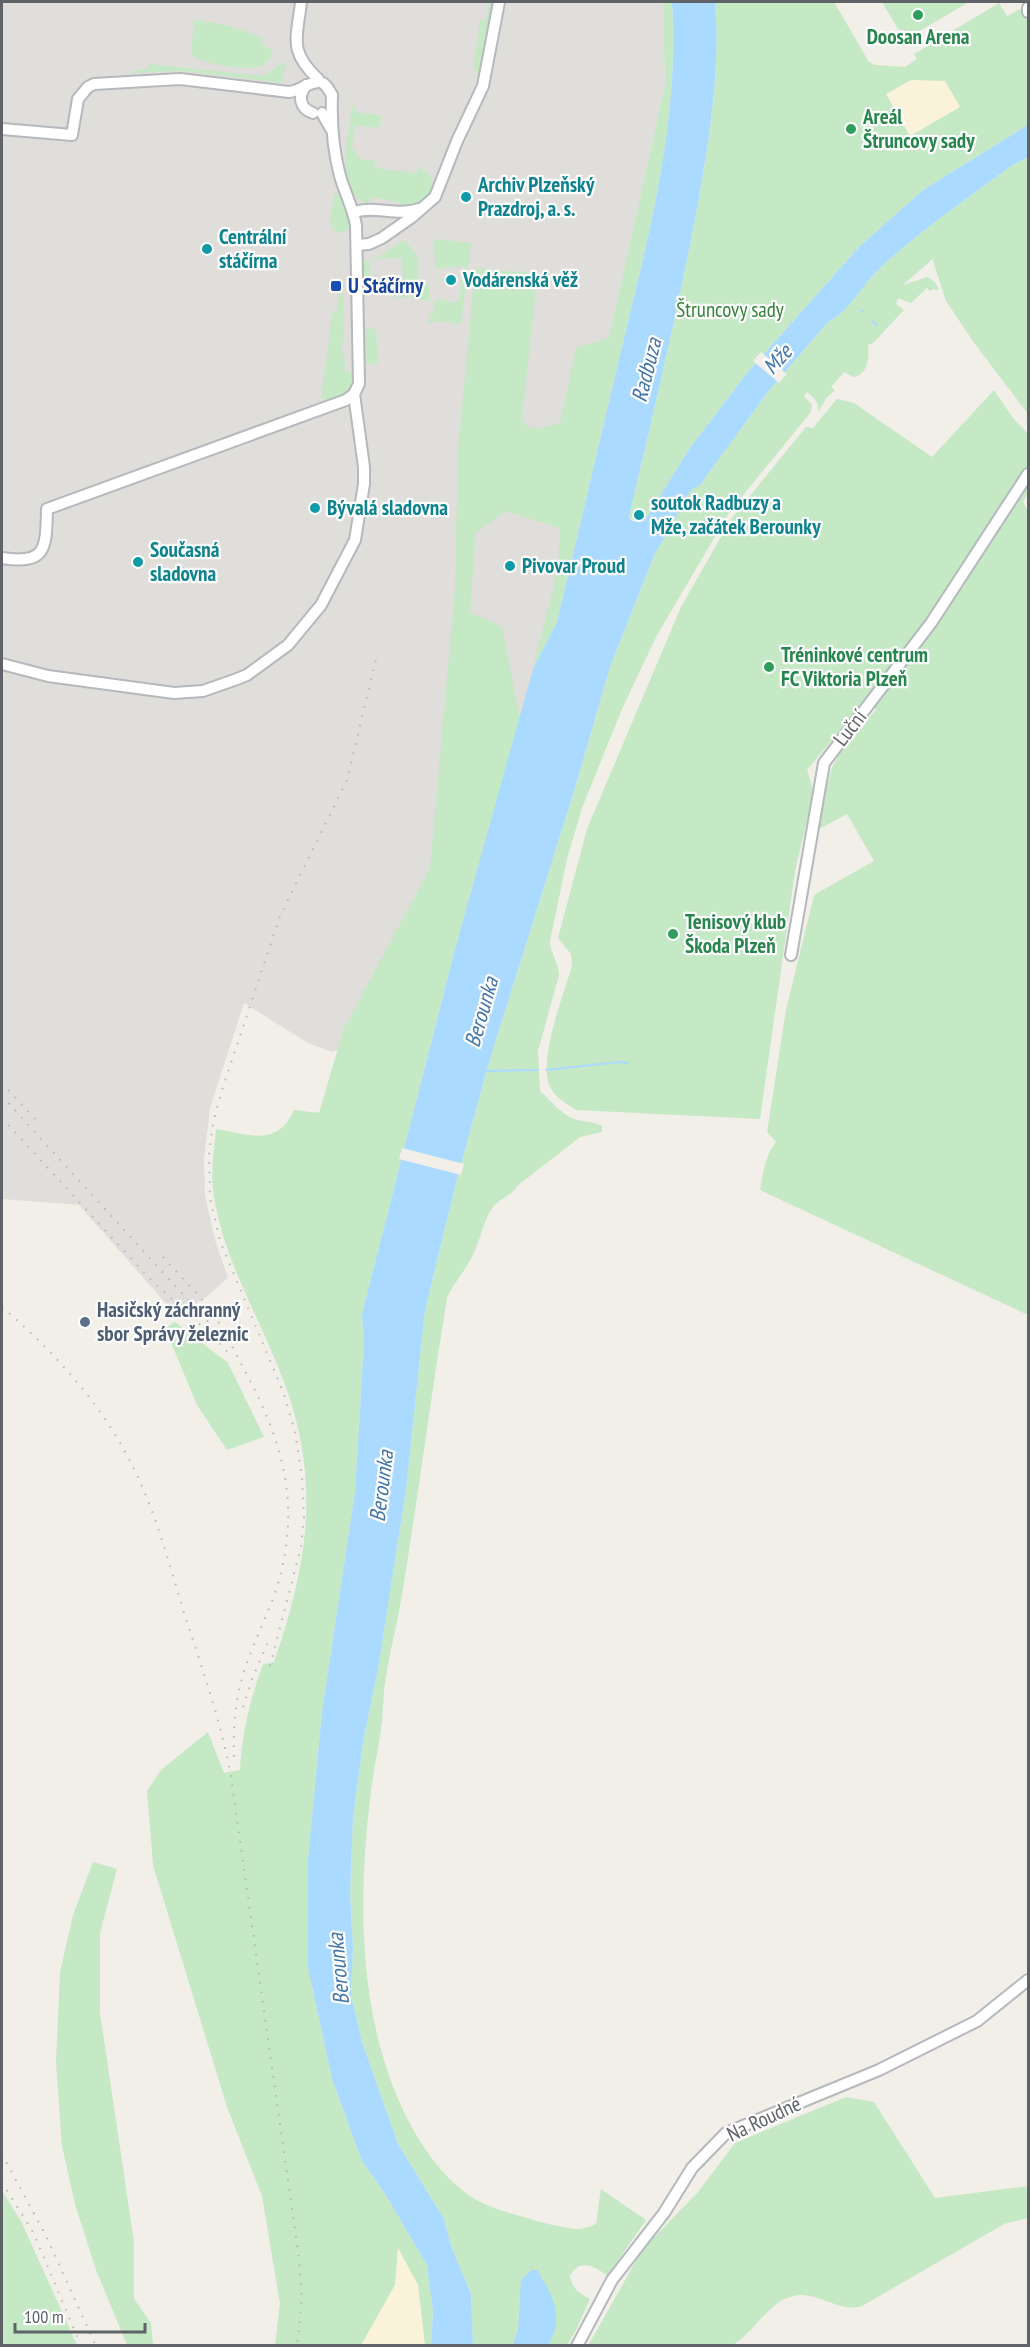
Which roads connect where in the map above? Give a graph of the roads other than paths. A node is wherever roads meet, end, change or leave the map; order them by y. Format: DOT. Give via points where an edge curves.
graph roads {
  1 [pos="302,2"];
  2 [pos="499,2"];
  3 [pos="309,70"];
  4 [pos="319,81"];
  5 [pos="305,86"];
  6 [pos="289,92"];
  7 [pos="332,100"];
  8 [pos="300,101"];
  9 [pos="318,113"];
  10 [pos="2,129"];
  11 [pos="334,141"];
  12 [pos="423,207"];
  13 [pos="354,212"];
  14 [pos="357,245"];
  15 [pos="354,394"];
  16 [pos="1029,474"];
  17 [pos="2,558"];
  18 [pos="2,664"];
  19 [pos="791,955"];
  20 [pos="1029,1980"];
  21 [pos="577,2346"];
  1 -- 3 [label="street" via="296,46"];
  2 -- 12 [label="street" via="483,86 435,197"];
  3 -- 4 [label="street"];
  3 -- 5 [label="street"];
  4 -- 5 [label="street"];
  4 -- 7 [label="street" via="330,91"];
  5 -- 6 [label="street"];
  5 -- 8 [label="street"];
  6 -- 8 [label="street"];
  6 -- 10 [label="street" via="180,79 107,82 94,84 78,99 72,135"];
  7 -- 9 [label="street" via="326,110"];
  7 -- 11 [label="street"];
  8 -- 9 [label="street" via="306,110"];
  9 -- 11 [label="street" via="328,122"];
  11 -- 13 [label="street" via="341,179"];
  12 -- 13 [label="street" via="399,213 367,209"];
  12 -- 14 [label="street" via="382,238"];
  13 -- 14 [label="street"];
  14 -- 15 [label="street" via="359,384"];
  15 -- 17 [label="street" via="47,509 46,541 35,557 27,561"];
  15 -- 18 [label="street" via="364,467 355,540 321,605 288,645 247,675 203,691 174,693 48,676"];
  16 -- 19 [label="street, Luční" via="931,623 824,764"];
  20 -- 21 [label="street, Na Roudné" via="968,2026 879,2070 726,2133 692,2168 612,2280"];
}
